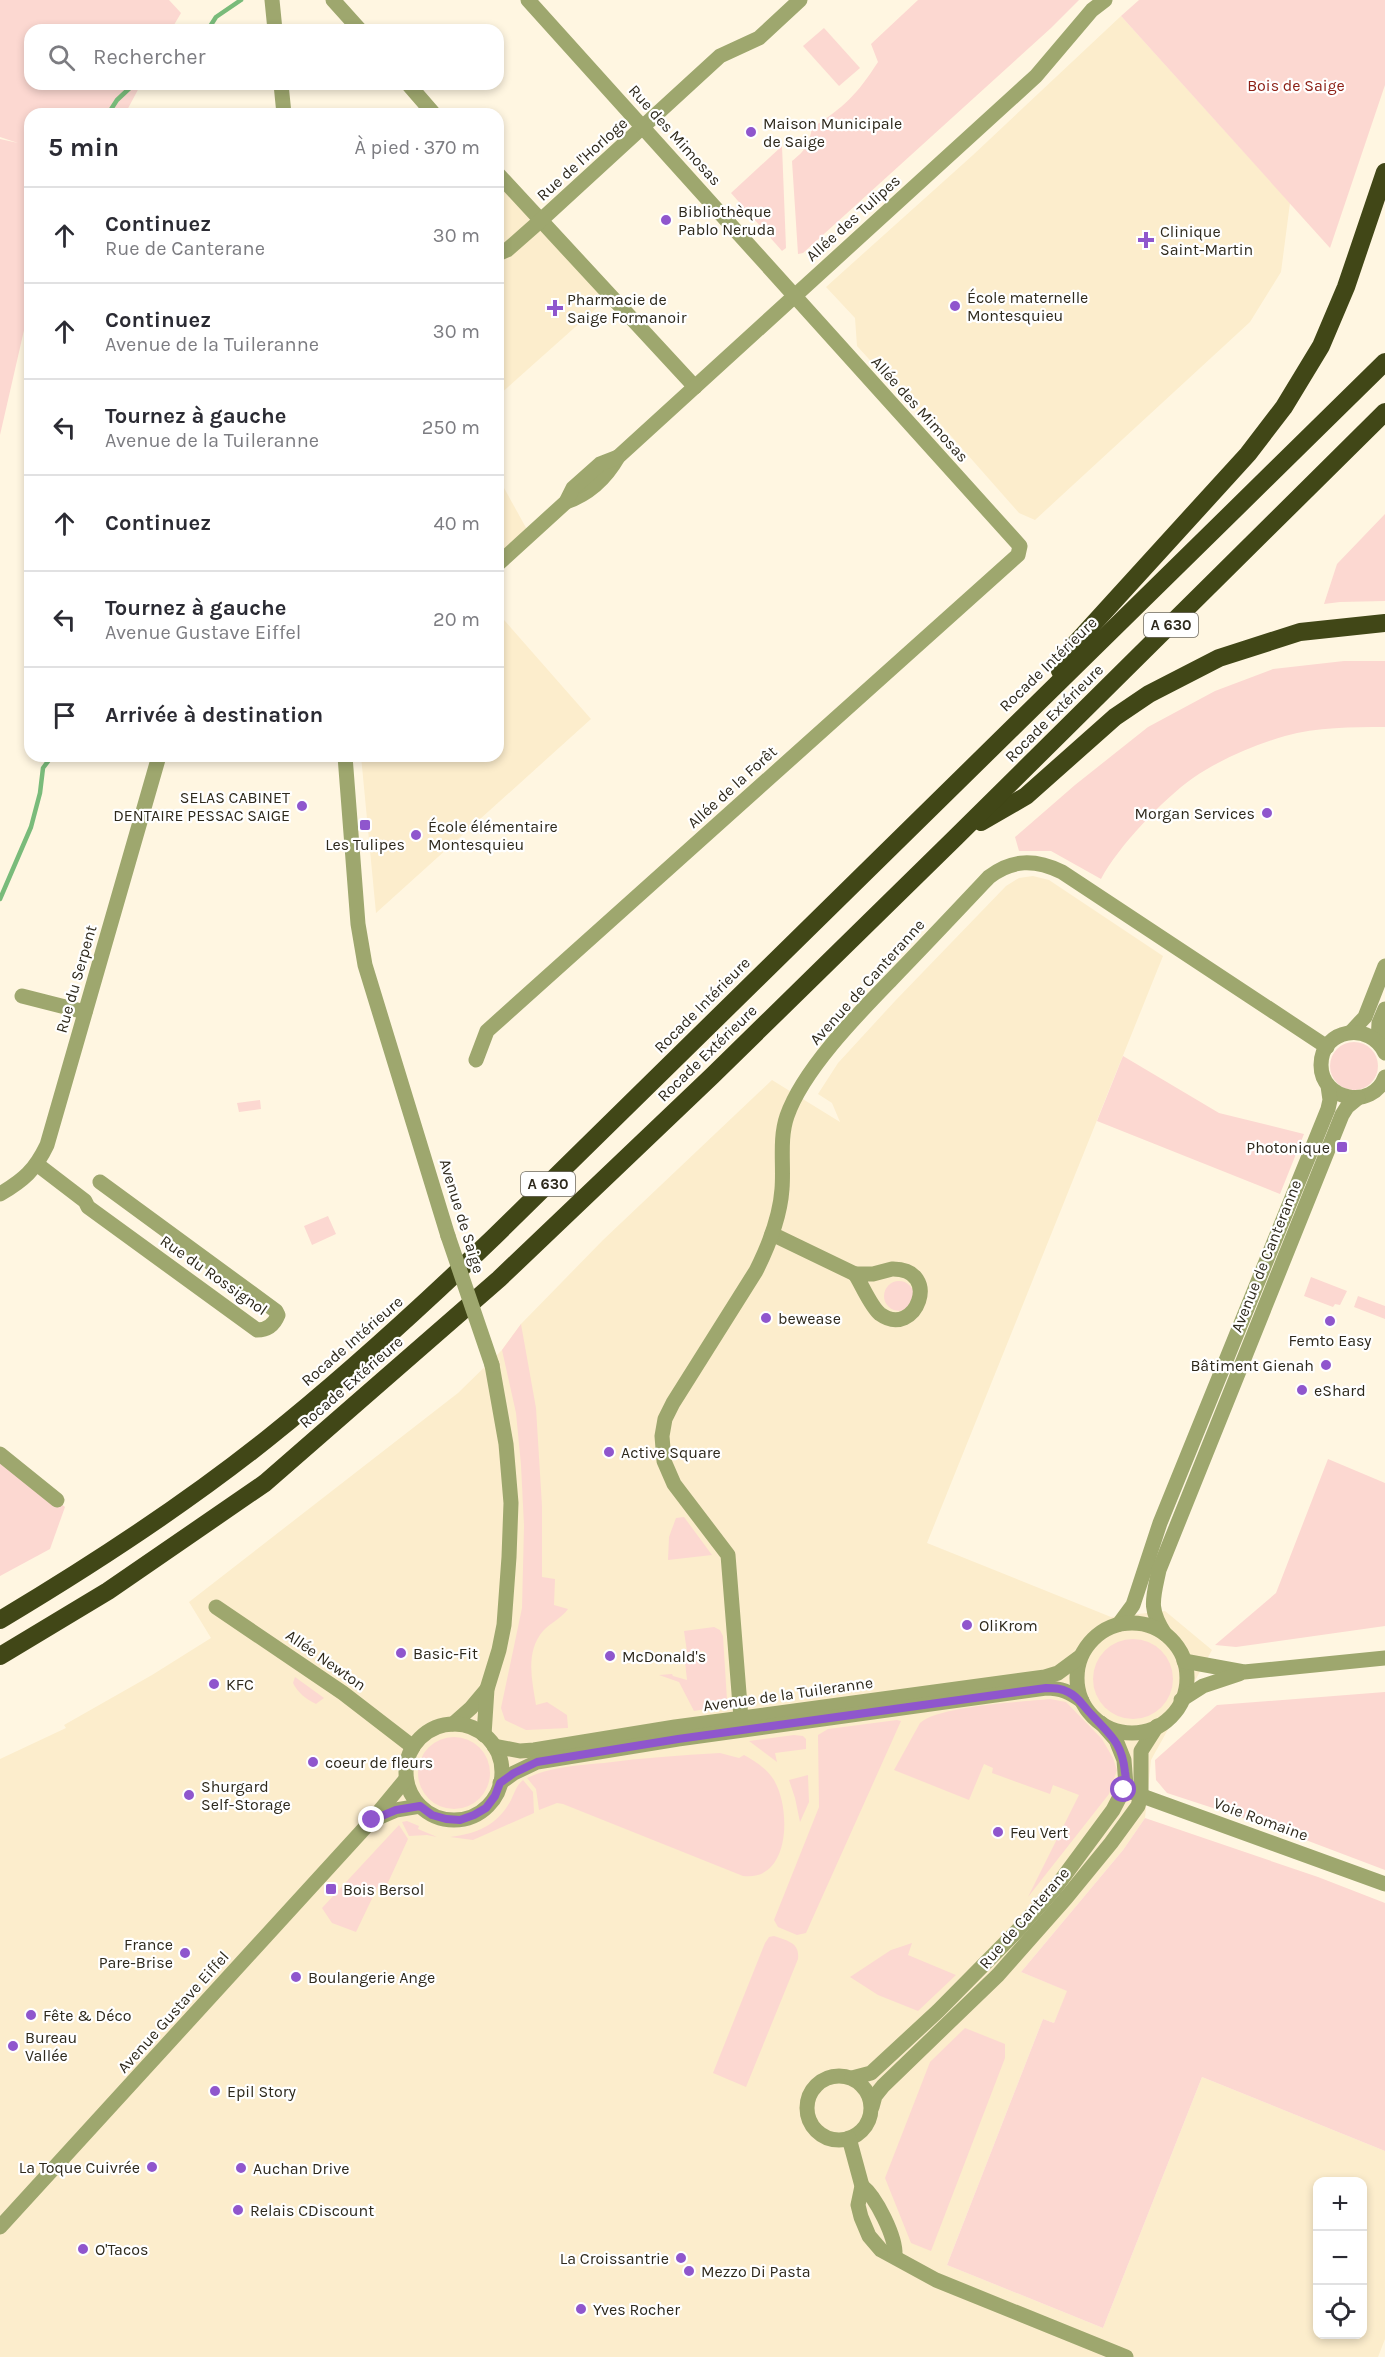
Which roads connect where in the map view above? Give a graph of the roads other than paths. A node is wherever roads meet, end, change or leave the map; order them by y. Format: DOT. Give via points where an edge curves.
graph roads {
  1 [pos="272,0"];
  2 [pos="333,0"];
  3 [pos="528,0"];
  4 [pos="800,0"];
  5 [pos="1105,0"];
  6 [pos="274,24"];
  7 [pos="355,24"];
  8 [pos="282,90"];
  9 [pos="413,90"];
  10 [pos="283,108"];
  11 [pos="429,108"];
  12 [pos="644,127"];
  13 [pos="1385,172"];
  14 [pos="504,181"];
  15 [pos="540,221"];
  16 [pos="504,251"];
  17 [pos="794,295"];
  18 [pos="1385,362"];
  19 [pos="695,387"];
  20 [pos="1385,412"];
  21 [pos="1020,546"];
  22 [pos="504,559"];
  23 [pos="1385,623"];
  24 [pos="1049,690"];
  25 [pos="157,762"];
  26 [pos="345,762"];
  27 [pos="956,837"];
  28 [pos="1385,966"];
  29 [pos="22,996"];
  30 [pos="1385,1009"];
  31 [pos="85,1012"];
  32 [pos="1351,1032"];
  33 [pos="1327,1047"];
  34 [pos="1382,1048"];
  35 [pos="476,1060"];
  36 [pos="1385,1077"];
  37 [pos="1328,1086"];
  38 [pos="1358,1098"];
  39 [pos="38,1165"];
  40 [pos="100,1182"];
  41 [pos="0,1194"];
  42 [pos="772,1234"];
  43 [pos="855,1274"];
  44 [pos="0,1454"];
  45 [pos="57,1500"];
  46 [pos="216,1607"];
  47 [pos="0,1620"];
  48 [pos="1119,1624"];
  49 [pos="1165,1634"];
  50 [pos="0,1656"];
  51 [pos="1081,1656"];
  52 [pos="1385,1658"];
  53 [pos="1184,1660"];
  54 [pos="1244,1672"];
  55 [pos="487,1689"];
  56 [pos="1181,1700"];
  57 [pos="1082,1701"];
  58 [pos="741,1718"];
  59 [pos="1101,1723"];
  60 [pos="453,1724"];
  61 [pos="1156,1726"];
  62 [pos="678,1739"];
  63 [pos="489,1740"];
  64 [pos="412,1747"];
  65 [pos="406,1779"];
  66 [pos="500,1783"];
  67 [pos="1126,1785"];
  68 [pos="1142,1796"];
  69 [pos="420,1806"];
  70 [pos="372,1820"];
  71 [pos="1385,1884"];
  72 [pos="852,2078"];
  73 [pos="872,2107"];
  74 [pos="849,2139"];
  75 [pos="0,2227"];
  76 [pos="1126,2357"];
  1 -- 6 [label="street"];
  2 -- 7 [label="street"];
  3 -- 12 [label="street, Rue des Mimosas"];
  4 -- 12 [label="street, Rue de l'Horloge" via="759,38 720,56"];
  5 -- 17 [label="street, Allée des Tulipes" via="1036,76"];
  8 -- 10 [label="street"];
  9 -- 11 [label="street"];
  12 -- 15 [label="street, Rue de l'Horloge"];
  12 -- 17 [label="street, Rue des Mimosas"];
  13 -- 24 [label="highway" via="1346,287 1321,346 1284,407 1248,454 1074,645"];
  14 -- 15 [label="street"];
  15 -- 16 [label="street, Rue de l'Horloge"];
  15 -- 19 [label="street"];
  17 -- 19 [label="street, Allée des Tulipes"];
  17 -- 21 [label="street, Allée des Mimosas"];
  18 -- 24 [label="highway, Rocade Intérieure / A 630"];
  19 -- 22 [label="street, Allée des Tulipes" via="618,457 609,473 581,497 566,502"];
  20 -- 27 [label="highway, Rocade Extérieure / A 630"];
  21 -- 35 [label="street, Allée de la Forêt" via="1018,555 488,1031"];
  23 -- 27 [label="highway" via="1300,632 1219,658 1149,694 1085,742 1026,796"];
  24 -- 47 [label="highway, Rocade Intérieure / A 630" via="494,1237 347,1373 186,1501"];
  25 -- 31 [label="street, Rue du Serpent"];
  26 -- 55 [label="street, Avenue de Saige, bridge" via="358,924 365,965 492,1365 506,1444 511,1503 504,1625"];
  27 -- 50 [label="highway, Rocade Extérieure / A 630" via="499,1279 265,1483 108,1591"];
  28 -- 32 [label="street" via="1365,1017"];
  29 -- 31 [label="street"];
  30 -- 34 [label="street" via="1379,1023"];
  31 -- 39 [label="street, Rue du Serpent"];
  32 -- 33 [label="street" via="1333,1039"];
  32 -- 34 [label="street" via="1361,1033"];
  33 -- 37 [label="street, Avenue de Canteranne" via="1321,1067"];
  33 -- 42 [label="street, Avenue de Canteranne" via="1062,872 1032,862 1009,864 989,878 870,1002 803,1085 784,1129 782,1190"];
  36 -- 38 [label="street, Avenue de Canteranne" via="1377,1090"];
  37 -- 38 [label="street" via="1347,1098"];
  37 -- 48 [label="street, Avenue de Canteranne" via="1328,1109 1160,1523 1133,1605"];
  38 -- 49 [label="street, Avenue de Canteranne" via="1342,1115 1159,1570 1152,1607"];
  39 -- 40 [label="street, Rue du Rossignol" via="88,1207 257,1330 273,1324 276,1311"];
  39 -- 41 [label="street, Rue du Serpent"];
  42 -- 43 [label="street"];
  42 -- 58 [label="street, Avenue de Canteranne" via="756,1270 673,1403 662,1436 664,1461 674,1484 728,1555"];
  44 -- 45 [label="street"];
  46 -- 64 [label="street, Allée Newton" via="343,1693"];
  48 -- 49 [label="street" via="1143,1624"];
  48 -- 51 [label="street" via="1090,1641"];
  49 -- 53 [label="street"];
  51 -- 57 [label="street" via="1077,1686"];
  51 -- 58 [label="street, Avenue de la Tuileranne" via="1058,1673 1045,1677"];
  52 -- 54 [label="street"];
  53 -- 54 [label="street"];
  53 -- 56 [label="street" via="1185,1692"];
  54 -- 56 [label="street" via="1203,1686"];
  55 -- 60 [label="street, Avenue de Saige"];
  55 -- 63 [label="street, Avenue de Saige"];
  56 -- 61 [label="street" via="1169,1718"];
  57 -- 59 [label="street"];
  57 -- 62 [label="street, Avenue de la Tuileranne" via="1059,1688 1046,1688"];
  58 -- 62 [label="street" via="735,1725 699,1730"];
  58 -- 63 [label="street, Avenue de la Tuileranne" via="520,1751"];
  59 -- 61 [label="street" via="1128,1732"];
  59 -- 67 [label="street" via="1122,1752"];
  60 -- 63 [label="street" via="472,1727"];
  60 -- 64 [label="street" via="437,1727"];
  61 -- 68 [label="street" via="1141,1751"];
  62 -- 66 [label="street, Avenue de la Tuileranne" via="537,1762"];
  63 -- 66 [label="street" via="500,1758"];
  64 -- 65 [label="street" via="406,1762"];
  65 -- 69 [label="street"];
  65 -- 70 [label="street, Avenue Gustave Eiffel"];
  66 -- 69 [label="street" via="486,1808 460,1820 439,1817"];
  67 -- 68 [label="street, Voie Romaine"];
  67 -- 72 [label="street, Rue de Canterane" via="1097,1833 1019,1929 871,2073"];
  68 -- 71 [label="street, Voie Romaine"];
  68 -- 73 [label="street, Rue de Canterane" via="1111,1843 1030,1941 882,2086"];
  69 -- 70 [label="street, Avenue Gustave Eiffel"];
  70 -- 75 [label="street, Avenue Gustave Eiffel"];
  72 -- 73 [label="street" via="866,2090"];
  72 -- 74 [label="street" via="823,2080 810,2094 807,2104 812,2124 819,2132 828,2138"];
  73 -- 74 [label="street" via="866,2126"];
  74 -- 76 [label="street" via="862,2186 875,2199 893,2238 895,2255 936,2280"];
}
